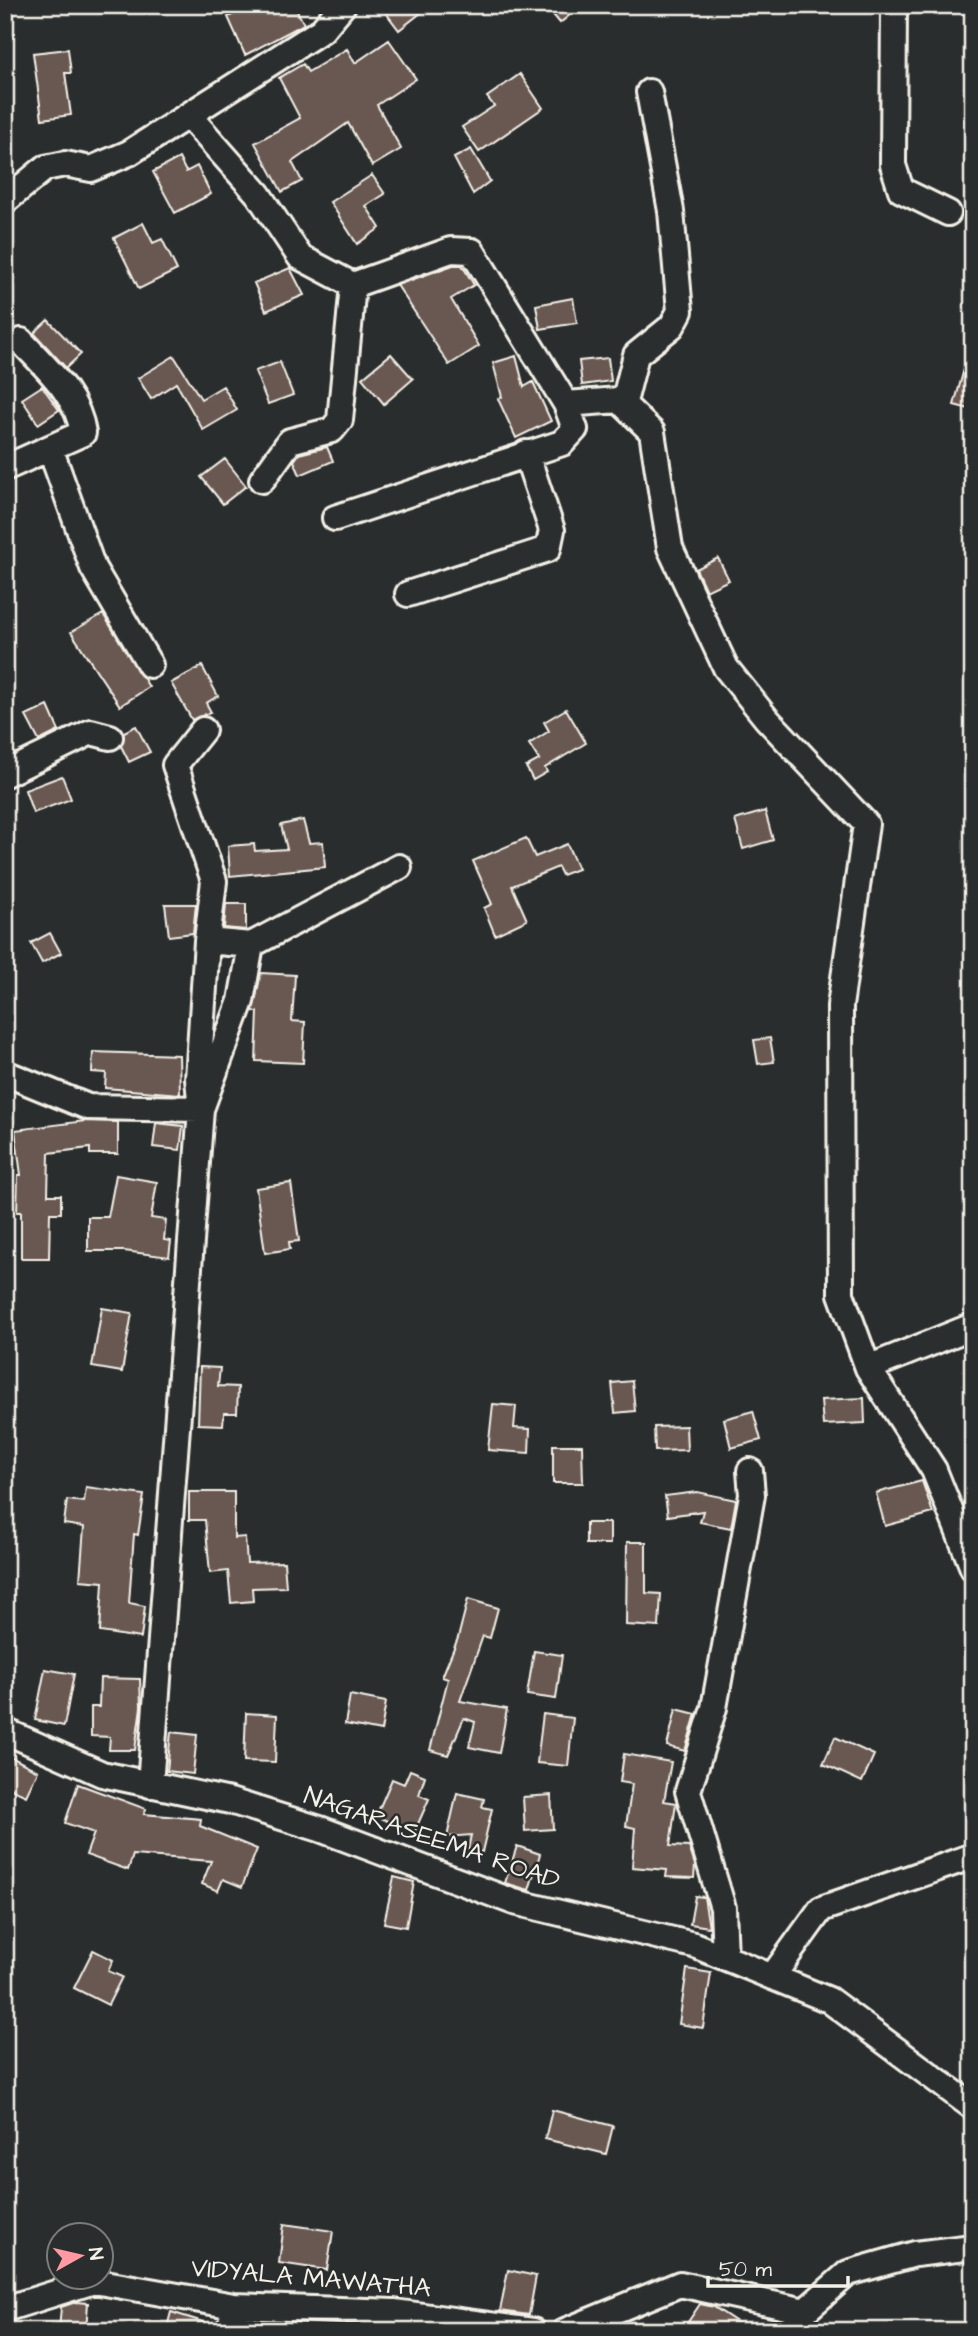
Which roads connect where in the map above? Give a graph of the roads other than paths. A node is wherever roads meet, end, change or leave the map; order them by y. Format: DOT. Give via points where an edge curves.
graph roads {
  1 [pos="343,5"];
  2 [pos="894,5"];
  3 [pos="649,92"];
  4 [pos="189,116"];
  5 [pos="5,201"];
  6 [pos="948,214"];
  7 [pos="353,285"];
  8 [pos="21,341"];
  9 [pos="624,402"];
  10 [pos="566,404"];
  11 [pos="50,448"];
  12 [pos="526,453"];
  13 [pos="5,468"];
  14 [pos="262,480"];
  15 [pos="335,518"];
  16 [pos="408,594"];
  17 [pos="150,666"];
  18 [pos="203,730"];
  19 [pos="110,737"];
  20 [pos="5,774"];
  21 [pos="399,867"];
  22 [pos="207,941"];
  23 [pos="251,945"];
  24 [pos="5,1073"];
  25 [pos="201,1109"];
  26 [pos="973,1326"];
  27 [pos="868,1368"];
  28 [pos="750,1471"];
  29 [pos="973,1568"];
  30 [pos="5,1731"];
  31 [pos="150,1785"];
  32 [pos="973,1856"];
  33 [pos="725,1957"];
  34 [pos="772,1977"];
  35 [pos="973,2106"];
  36 [pos="973,2247"];
  37 [pos="234,2306"];
  38 [pos="5,2309"];
  39 [pos="230,2331"];
  40 [pos="533,2331"];
  41 [pos="565,2331"];
  1 -- 4 [label="street" via="322,30"];
  2 -- 6 [label="street" via="893,165 901,190"];
  3 -- 9 [label="street" via="671,211 680,311 672,326 636,355"];
  4 -- 5 [label="street" via="129,153 91,169 65,164 45,168"];
  4 -- 7 [label="street" via="258,194 300,257"];
  7 -- 10 [label="street" via="451,250 472,251"];
  7 -- 14 [label="street" via="340,420 332,430 290,441"];
  8 -- 11 [label="street" via="64,388 80,417 83,433"];
  9 -- 10 [label="street"];
  9 -- 27 [label="street" via="652,432 670,548 726,668 766,718 866,824 840,1006 841,1294"];
  10 -- 12 [label="street" via="575,429 562,443"];
  11 -- 13 [label="street"];
  11 -- 17 [label="street" via="93,568"];
  12 -- 15 [label="street"];
  12 -- 16 [label="street" via="552,530 548,549"];
  18 -- 22 [label="street" via="175,765 214,881"];
  19 -- 20 [label="street" via="91,732"];
  21 -- 23 [label="street"];
  22 -- 23 [label="street"];
  22 -- 25 [label="street" via="198,1079"];
  23 -- 25 [label="street" via="241,1001"];
  24 -- 25 [label="street" via="88,1107"];
  25 -- 31 [label="street"];
  26 -- 27 [label="street"];
  27 -- 29 [label="street" via="934,1470"];
  28 -- 33 [label="street" via="752,1495 714,1709 688,1791 723,1908"];
  30 -- 31 [label="street, NAGARASEEMA ROAD" via="102,1774"];
  31 -- 33 [label="street, NAGARASEEMA ROAD" via="230,1801 320,1829 514,1902 694,1945"];
  32 -- 34 [label="street" via="821,1909"];
  33 -- 34 [label="street, NAGARASEEMA ROAD"];
  34 -- 35 [label="street, NAGARASEEMA ROAD" via="829,2000"];
  36 -- 41 [label="street" via="915,2254 848,2273 805,2311 680,2284"];
  37 -- 38 [label="street, VIDYALA MAWATHA" via="94,2281"];
  37 -- 39 [label="street"];
  37 -- 40 [label="street, VIDYALA MAWATHA" via="394,2312"];
}
